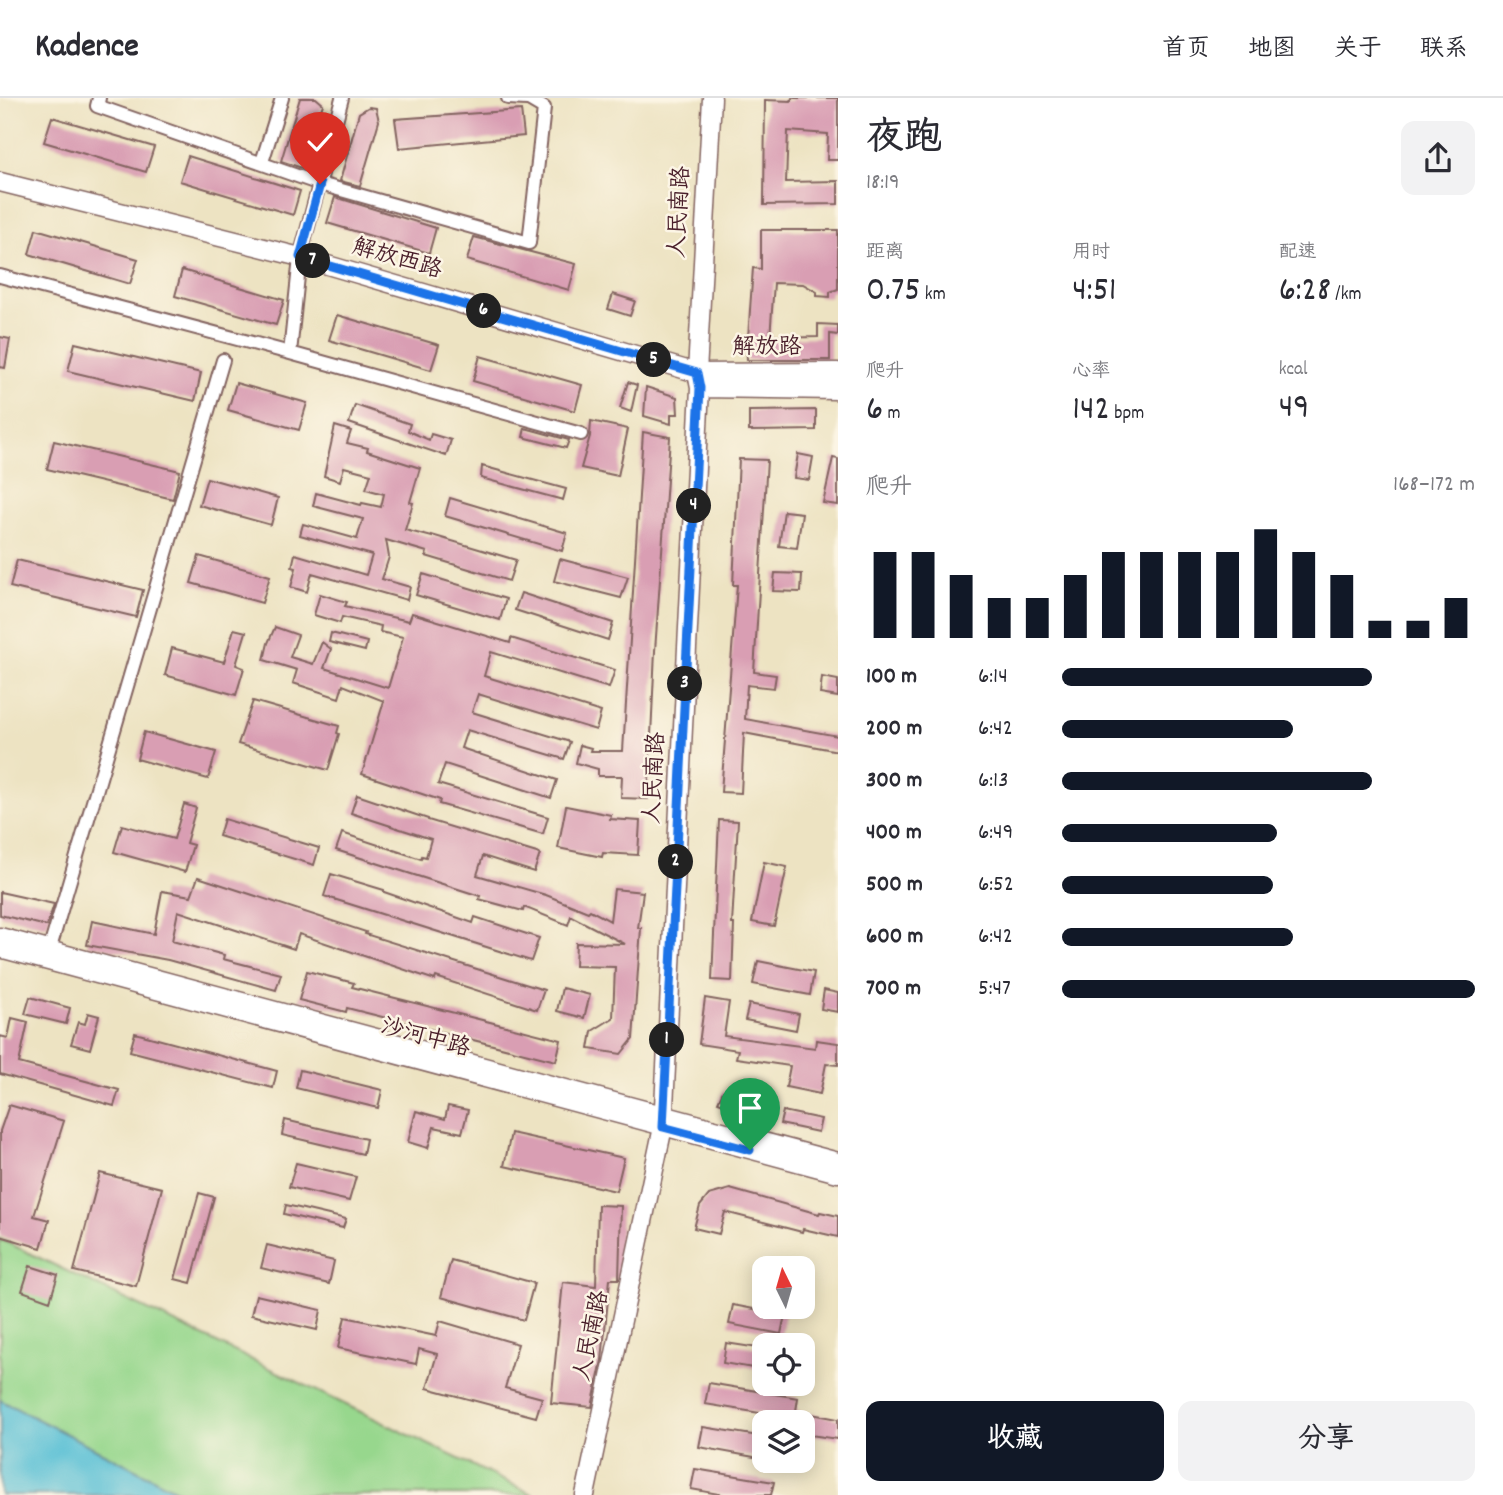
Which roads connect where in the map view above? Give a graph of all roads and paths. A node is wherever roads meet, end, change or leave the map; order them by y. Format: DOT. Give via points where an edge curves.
graph roads {
  1 [pos="99,98"];
  2 [pos="282,98"];
  3 [pos="342,98"];
  4 [pos="508,98"];
  5 [pos="712,98"];
  6 [pos="527,99"];
  7 [pos="262,162"];
  8 [pos="0,182"];
  9 [pos="320,184"];
  10 [pos="300,257"];
  11 [pos="0,276"];
  12 [pos="290,353"];
  13 [pos="223,360"];
  14 [pos="838,372"];
  15 [pos="699,381"];
  16 [pos="838,390"];
  17 [pos="580,434"];
  18 [pos="0,936"];
  19 [pos="0,949"];
  20 [pos="47,955"];
  21 [pos="663,1120"];
  22 [pos="838,1161"];
  23 [pos="838,1174"];
  24 [pos="585,1495"];
  1 -- 7 [label="street" via="97,106"];
  2 -- 7 [label="street"];
  3 -- 9 [label="street"];
  4 -- 6 [label="street"];
  5 -- 15 [label="main road, 人民南路"];
  6 -- 9 [label="street" via="544,108 529,243"];
  7 -- 9 [label="street"];
  8 -- 10 [label="main road, 解放西路"];
  9 -- 10 [label="street"];
  10 -- 12 [label="street"];
  10 -- 15 [label="main road, 解放西路"];
  11 -- 12 [label="street"];
  12 -- 17 [label="street"];
  13 -- 20 [label="street"];
  14 -- 15 [label="main road, 解放路"];
  15 -- 16 [label="main road, 解放路"];
  15 -- 21 [label="main road, 人民南路"];
  18 -- 20 [label="street, 沙河中路"];
  19 -- 20 [label="street, 沙河中路"];
  20 -- 21 [label="street, 沙河中路"];
  21 -- 22 [label="street, 沙河中路"];
  21 -- 23 [label="street, 沙河中路"];
  21 -- 24 [label="main road, 人民南路"];
}
